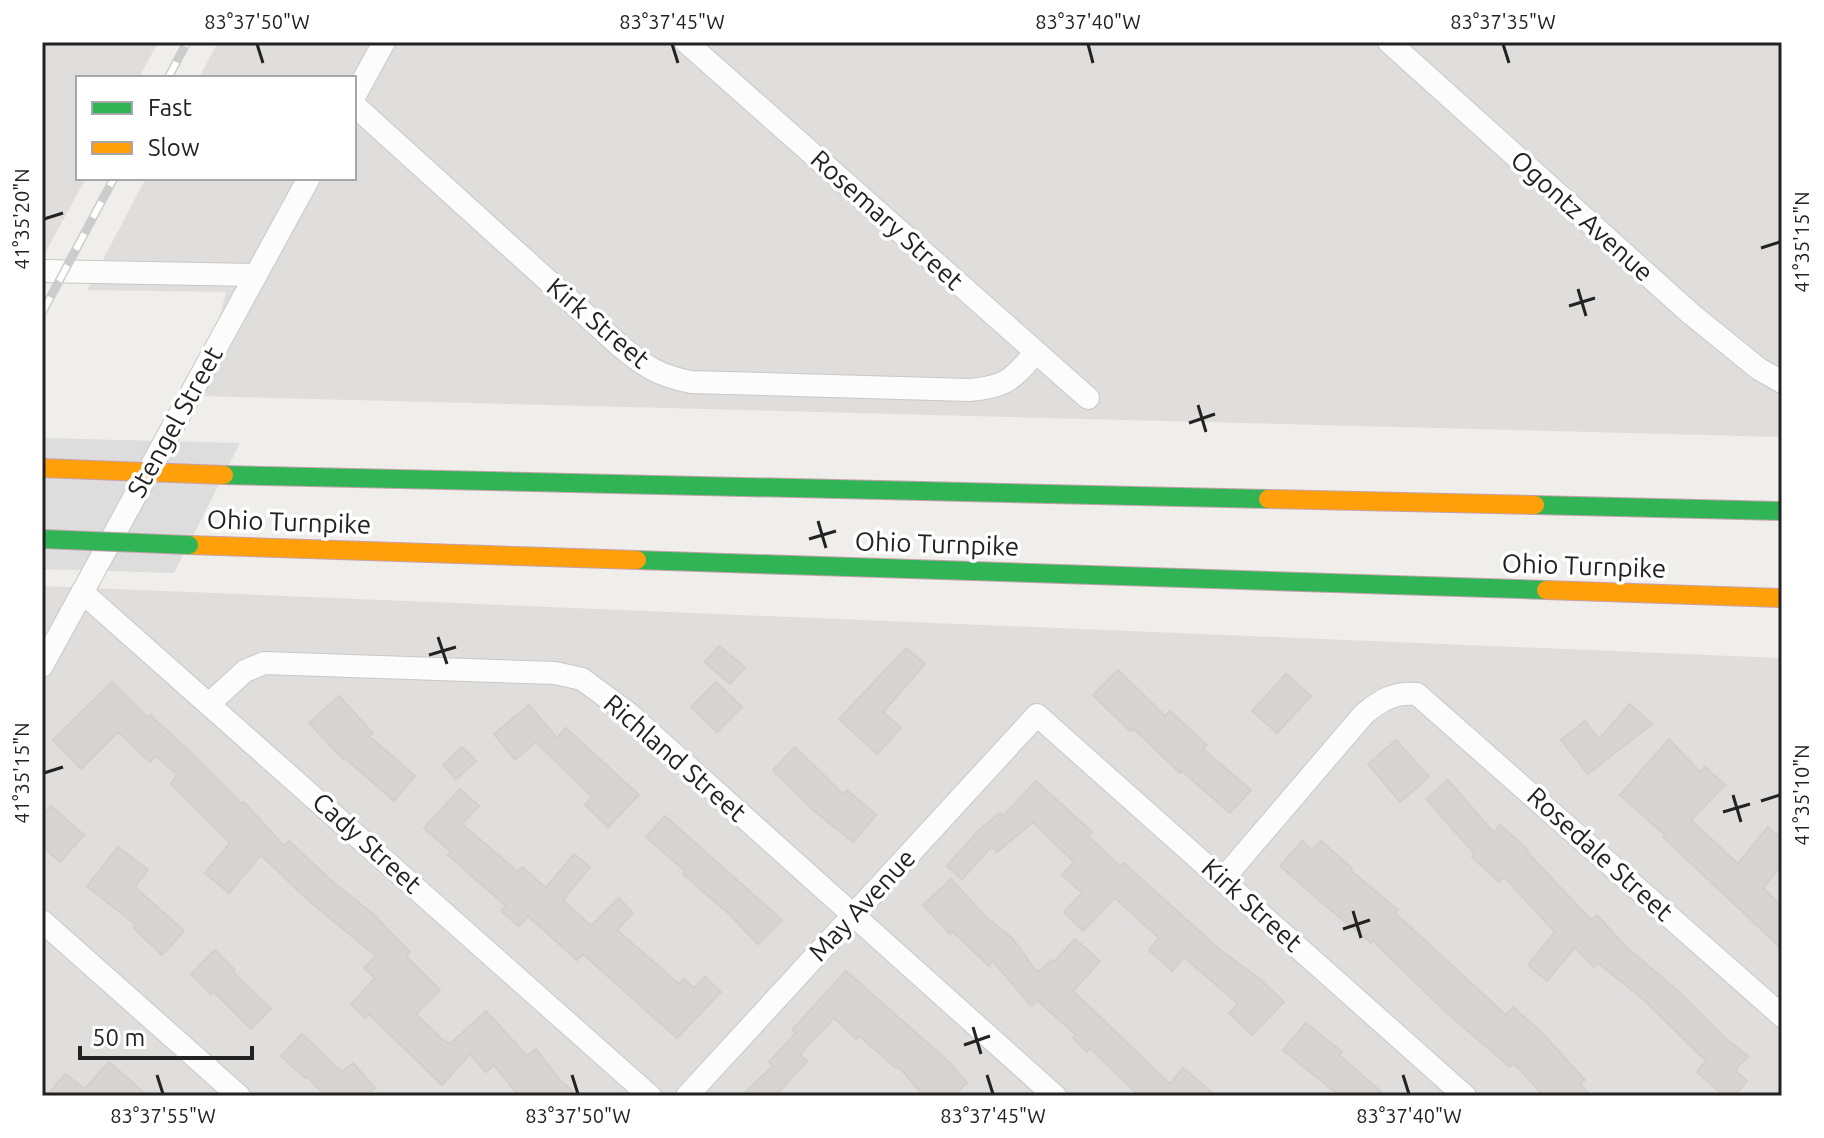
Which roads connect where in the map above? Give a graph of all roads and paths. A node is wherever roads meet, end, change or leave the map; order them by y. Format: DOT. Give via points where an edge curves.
graph roads {
  1 [pos="384,42"];
  2 [pos="686,42"];
  3 [pos="1389,42"];
  4 [pos="356,93"];
  5 [pos="356,107"];
  6 [pos="308,180"];
  7 [pos="42,271"];
  8 [pos="255,275"];
  9 [pos="1036,352"];
  10 [pos="1782,382"];
  11 [pos="1088,398"];
  12 [pos="42,468"];
  13 [pos="1782,511"];
  14 [pos="42,539"];
  15 [pos="82,592"];
  16 [pos="1782,598"];
  17 [pos="42,666"];
  18 [pos="210,703"];
  19 [pos="1037,715"];
  20 [pos="1223,879"];
  21 [pos="852,915"];
  22 [pos="42,921"];
  23 [pos="1782,1016"];
  24 [pos="239,1096"];
  25 [pos="650,1096"];
  26 [pos="687,1096"];
  27 [pos="1055,1096"];
  28 [pos="1465,1096"];
  1 -- 4 [label="street"];
  2 -- 9 [label="street, Rosemary Street"];
  3 -- 10 [label="street, Ogontz Avenue" via="1690,313"];
  5 -- 9 [label="street, Kirk Street" via="619,345 665,377 969,390 994,388 1015,376"];
  6 -- 8 [label="street, Stengel Street"];
  7 -- 8 [label="street"];
  8 -- 15 [label="street, Stengel Street"];
  9 -- 11 [label="street, Rosemary Street"];
  12 -- 13 [label="highway, Ohio Turnpike, bridge"];
  14 -- 16 [label="highway, Ohio Turnpike, bridge"];
  15 -- 17 [label="street, Stengel Street"];
  15 -- 18 [label="street, Cady Street"];
  18 -- 21 [label="street, Richland Street" via="245,671 264,663 555,673 582,679 628,713"];
  18 -- 25 [label="street, Cady Street"];
  19 -- 20 [label="street, Kirk Street"];
  19 -- 21 [label="street, May Avenue"];
  20 -- 23 [label="street, Rosedale Street" via="1364,714 1393,695 1417,694"];
  20 -- 28 [label="street, Kirk Street"];
  21 -- 26 [label="street, May Avenue"];
  21 -- 27 [label="street, Richland Street"];
  22 -- 24 [label="street"];
}
